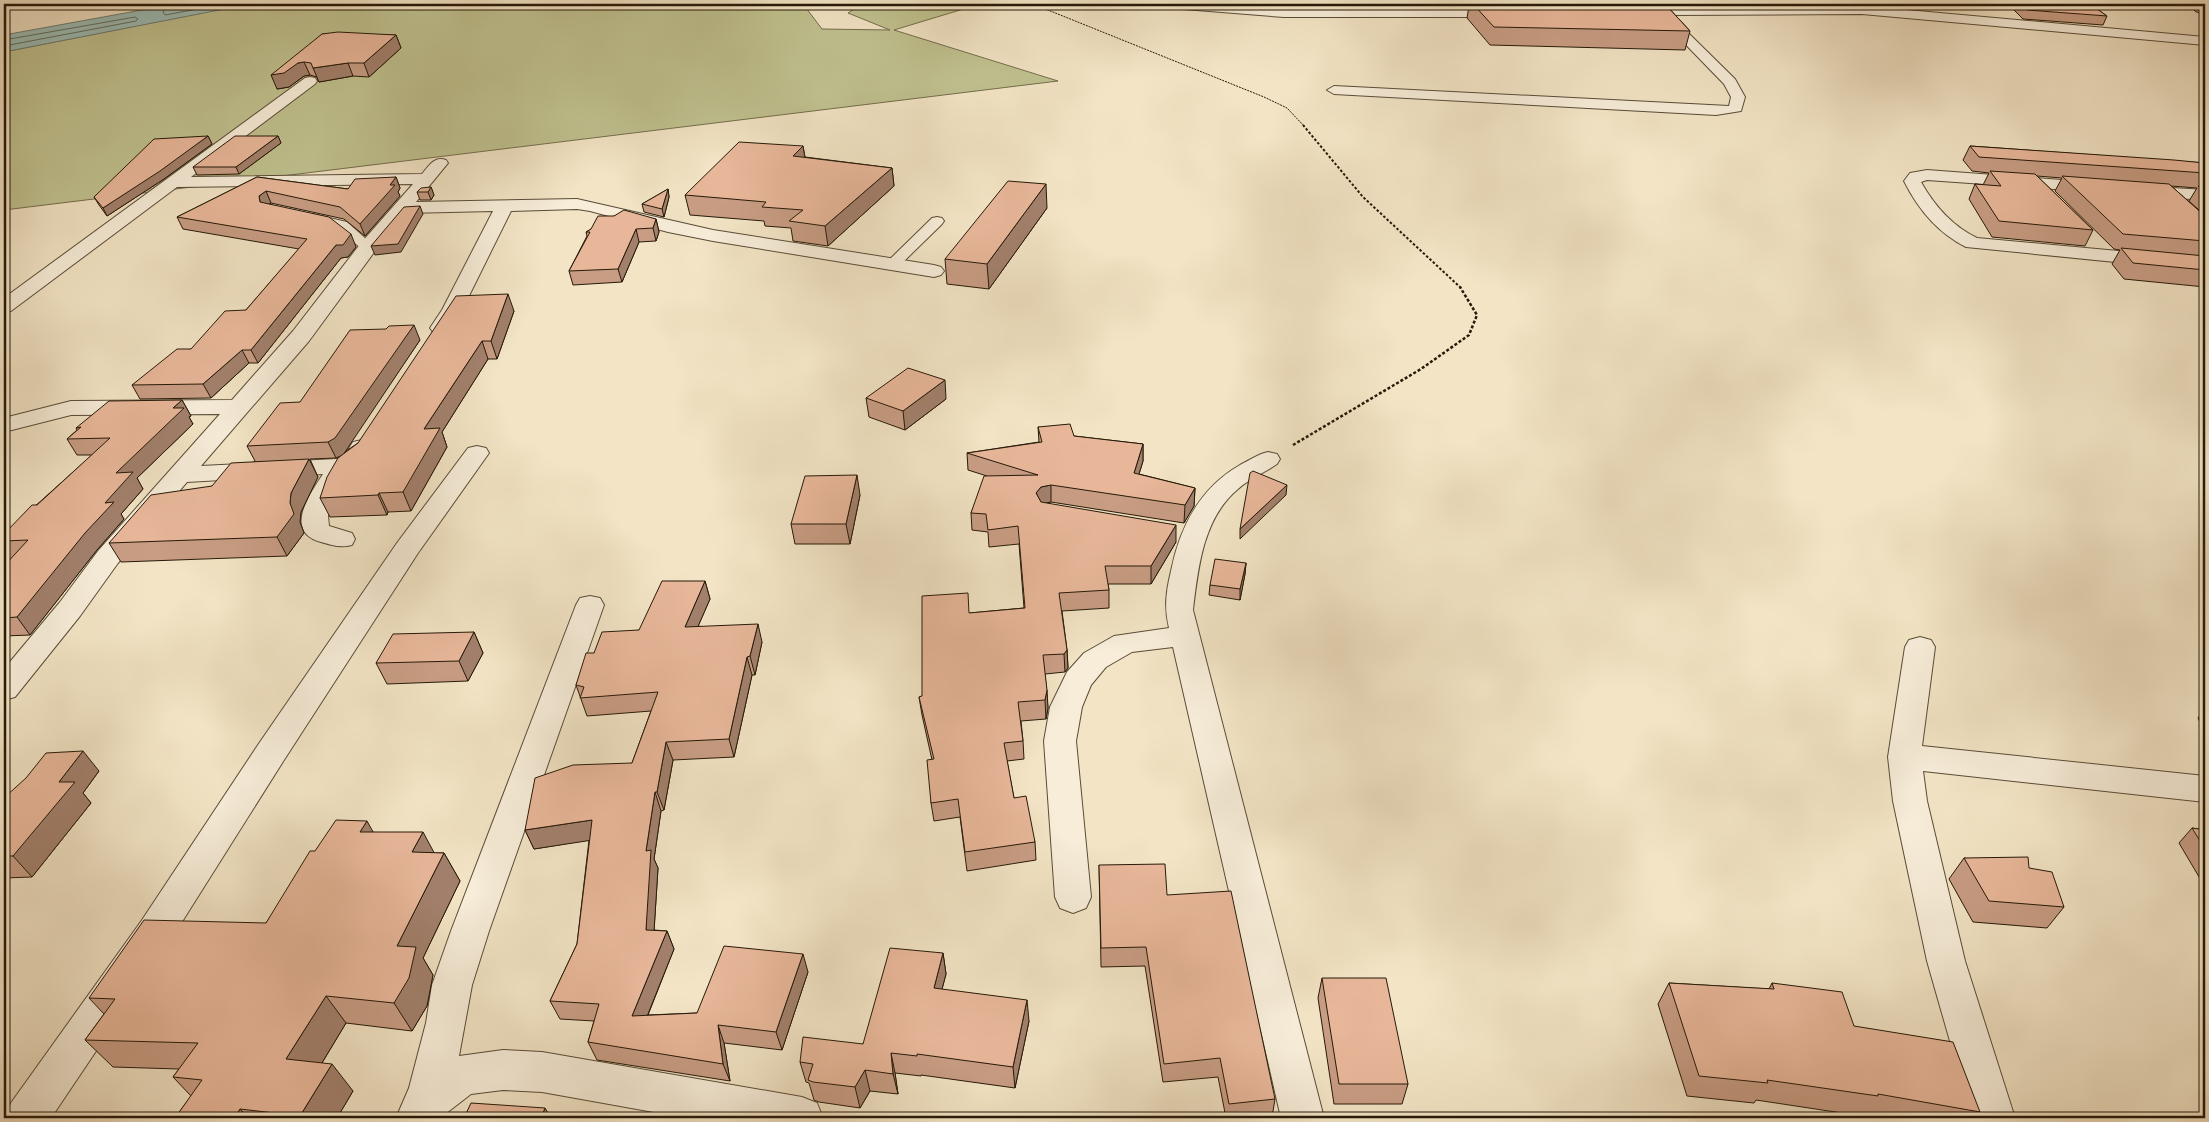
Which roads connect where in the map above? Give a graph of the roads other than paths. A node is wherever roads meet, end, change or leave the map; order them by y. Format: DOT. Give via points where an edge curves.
graph roads {
  1 [pos="1171,4"];
  2 [pos="1626,12"];
  3 [pos="1660,12"];
  4 [pos="1514,13"];
  5 [pos="2205,41"];
  6 [pos="310,81"];
  7 [pos="1334,90"];
  8 [pos="172,182"];
  9 [pos="2034,183"];
  10 [pos="2110,188"];
  11 [pos="2129,190"];
  12 [pos="2167,192"];
  13 [pos="2205,195"];
  14 [pos="2054,203"];
  15 [pos="505,205"];
  16 [pos="401,208"];
  17 [pos="2186,210"];
  18 [pos="300,216"];
  19 [pos="937,221"];
  20 [pos="2088,236"];
  21 [pos="368,247"];
  22 [pos="2108,256"];
  23 [pos="893,264"];
  24 [pos="2205,265"];
  25 [pos="934,271"];
  26 [pos="4,307"];
  27 [pos="430,343"];
  28 [pos="240,407"];
  29 [pos="4,425"];
  30 [pos="372,432"];
  31 [pos="477,453"];
  32 [pos="1268,459"];
  33 [pos="340,466"];
  34 [pos="179,475"];
  35 [pos="342,539"];
  36 [pos="590,605"];
  37 [pos="1185,636"];
  38 [pos="1920,647"];
  39 [pos="4,689"];
  40 [pos="1904,757"];
  41 [pos="2205,789"];
  42 [pos="1073,897"];
  43 [pos="418,1112"];
  44 [pos="26,1118"];
  45 [pos="802,1118"];
  46 [pos="1303,1118"];
  47 [pos="1994,1118"];
  1 -- 4 [label="street" via="1292,13"];
  2 -- 3 [label="street"];
  3 -- 5 [label="street" via="1862,10"];
  3 -- 7 [label="street" via="1730,82 1738,97 1736,108 1716,111"];
  6 -- 8 [label="street"];
  8 -- 16 [label="street" via="433,171"];
  8 -- 26 [label="street"];
  9 -- 10 [label="street"];
  9 -- 14 [label="street"];
  9 -- 22 [label="street" via="1927,175 1912,181 1945,224 1973,243"];
  11 -- 12 [label="street"];
  12 -- 13 [label="street"];
  12 -- 17 [label="street"];
  15 -- 16 [label="street"];
  15 -- 23 [label="street" via="592,205 674,228"];
  15 -- 27 [label="street" via="452,310"];
  16 -- 21 [label="street"];
  18 -- 21 [label="lane" via="342,225"];
  19 -- 23 [label="lane"];
  20 -- 22 [label="street"];
  21 -- 28 [label="street" via="301,336"];
  22 -- 24 [label="street"];
  23 -- 25 [label="street"];
  28 -- 29 [label="street" via="72,408"];
  28 -- 34 [label="street"];
  30 -- 33 [label="street" via="353,460"];
  31 -- 44 [label="street" via="407,549 155,932"];
  32 -- 37 [label="street" via="1226,486 1180,533 1183,574 1179,610"];
  33 -- 34 [label="street"];
  33 -- 35 [label="street" via="319,503 313,523 317,531"];
  34 -- 39 [label="street"];
  36 -- 43 [label="street" via="452,985 446,1023"];
  37 -- 42 [label="street" via="1125,643 1095,660 1078,680 1066,707 1060,741"];
  37 -- 46 [label="street"];
  38 -- 40 [label="street"];
  40 -- 41 [label="street"];
  40 -- 47 [label="street" via="1910,801 1946,961"];
  43 -- 45 [label="street" via="462,1075 503,1070 542,1072"];
}
